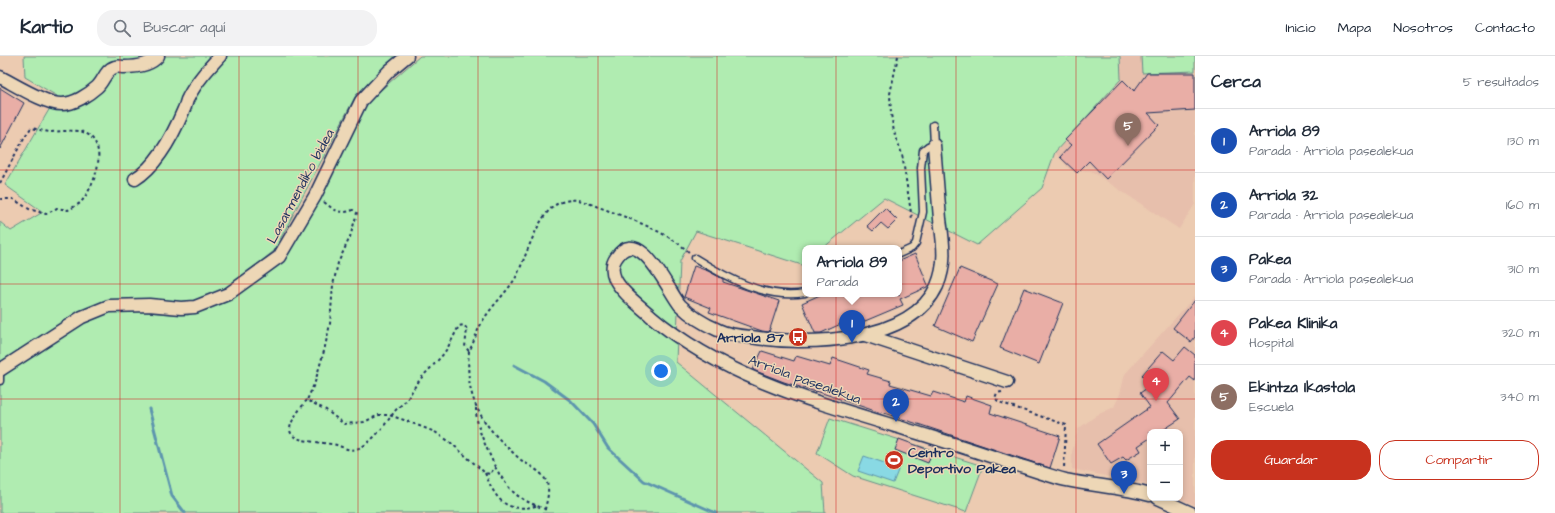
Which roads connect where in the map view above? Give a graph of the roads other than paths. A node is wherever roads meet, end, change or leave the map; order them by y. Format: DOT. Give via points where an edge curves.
graph roads {
  1 [pos="158,56"];
  2 [pos="220,56"];
  3 [pos="407,56"];
  4 [pos="0,77"];
  5 [pos="933,125"];
  6 [pos="934,145"];
  7 [pos="135,179"];
  8 [pos="902,253"];
  9 [pos="696,258"];
  10 [pos="802,294"];
  11 [pos="865,335"];
  12 [pos="0,370"];
  13 [pos="0,375"];
  14 [pos="0,381"];
  15 [pos="1004,387"];
  16 [pos="1147,495"];
  17 [pos="1164,501"];
  18 [pos="1190,513"];
  1 -- 4 [label="street" via="154,61 135,67 117,66 106,74 94,90 72,102 61,104 50,102"];
  2 -- 7 [label="street" via="195,86 160,154 143,174"];
  3 -- 12 [label="street, Lasarmendiko bidea" via="361,100 314,196 279,257 228,294 195,307 109,306 82,317"];
  5 -- 6 [label="lane"];
  6 -- 8 [label="lane" via="923,150 923,212 916,243"];
  6 -- 11 [label="street, Arriola pasealekua" via="944,243 944,263 937,285 927,302 913,314"];
  9 -- 10 [label="lane" via="733,280 774,293 791,296"];
  11 -- 15 [label="street, Arriola pasealekua"];
  11 -- 16 [label="street, Arriola pasealekua" via="796,342 761,339 720,331 697,318 680,304 652,262 639,249 621,252 612,265 614,278 619,285 658,322 698,350 748,376 802,396 1063,479"];
  13 -- 14 [label="lane"];
  17 -- 18 [label="street"];
}
